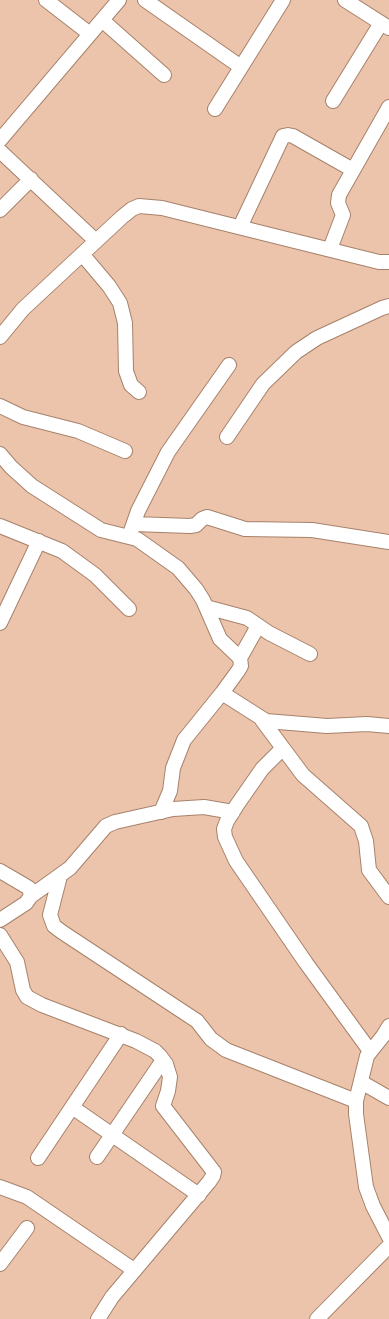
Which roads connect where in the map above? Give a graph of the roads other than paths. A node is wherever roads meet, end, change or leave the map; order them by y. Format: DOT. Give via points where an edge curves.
graph roads {
  1 [pos="46,0"];
  2 [pos="119,0"];
  3 [pos="145,0"];
  4 [pos="283,0"];
  5 [pos="345,0"];
  6 [pos="102,20"];
  7 [pos="385,25"];
  8 [pos="90,34"];
  9 [pos="241,67"];
  10 [pos="164,75"];
  11 [pos="333,101"];
  12 [pos="215,109"];
  13 [pos="387,113"];
  14 [pos="0,140"];
  15 [pos="0,151"];
  16 [pos="353,170"];
  17 [pos="31,179"];
  18 [pos="0,210"];
  19 [pos="240,227"];
  20 [pos="96,241"];
  21 [pos="330,249"];
  22 [pos="82,254"];
  23 [pos="389,262"];
  24 [pos="389,306"];
  25 [pos="0,337"];
  26 [pos="229,365"];
  27 [pos="139,392"];
  28 [pos="0,406"];
  29 [pos="227,437"];
  30 [pos="125,451"];
  31 [pos="0,454"];
  32 [pos="0,526"];
  33 [pos="131,530"];
  34 [pos="39,541"];
  35 [pos="389,542"];
  36 [pos="206,607"];
  37 [pos="129,609"];
  38 [pos="0,623"];
  39 [pos="258,626"];
  40 [pos="310,654"];
  41 [pos="240,658"];
  42 [pos="222,693"];
  43 [pos="262,720"];
  44 [pos="389,726"];
  45 [pos="282,749"];
  46 [pos="161,812"];
  47 [pos="233,812"];
  48 [pos="0,871"];
  49 [pos="60,876"];
  50 [pos="31,896"];
  51 [pos="389,897"];
  52 [pos="0,920"];
  53 [pos="0,935"];
  54 [pos="389,1026"];
  55 [pos="121,1034"];
  56 [pos="370,1051"];
  57 [pos="163,1060"];
  58 [pos="361,1082"];
  59 [pos="389,1098"];
  60 [pos="356,1101"];
  61 [pos="72,1107"];
  62 [pos="113,1134"];
  63 [pos="97,1157"];
  64 [pos="38,1158"];
  65 [pos="0,1187"];
  66 [pos="199,1195"];
  67 [pos="27,1228"];
  68 [pos="389,1237"];
  69 [pos="387,1252"];
  70 [pos="0,1264"];
  71 [pos="134,1270"];
  72 [pos="98,1319"];
  73 [pos="317,1319"];
  1 -- 8 [label="street"];
  2 -- 6 [label="street"];
  3 -- 9 [label="street"];
  4 -- 9 [label="street"];
  5 -- 7 [label="street"];
  6 -- 8 [label="street"];
  6 -- 10 [label="street"];
  7 -- 11 [label="street"];
  8 -- 14 [label="street"];
  9 -- 12 [label="street"];
  13 -- 16 [label="street"];
  15 -- 17 [label="street"];
  16 -- 19 [label="street" via="293,136 284,136"];
  16 -- 21 [label="street" via="338,198 343,214"];
  17 -- 18 [label="street"];
  17 -- 20 [label="street"];
  19 -- 20 [label="street" via="162,208 139,206"];
  19 -- 21 [label="street"];
  20 -- 22 [label="street"];
  21 -- 23 [label="street"];
  22 -- 25 [label="street" via="23,309"];
  22 -- 27 [label="street" via="120,303 125,323 126,371 131,385"];
  24 -- 29 [label="street" via="317,338 296,352 264,384"];
  26 -- 33 [label="street" via="168,452"];
  28 -- 30 [label="street" via="23,417 78,431"];
  31 -- 33 [label="street" via="32,486 101,530"];
  32 -- 34 [label="street"];
  33 -- 35 [label="street" via="196,525 207,517 245,529 312,530"];
  33 -- 36 [label="street" via="178,568"];
  34 -- 37 [label="street" via="84,566"];
  34 -- 38 [label="street"];
  36 -- 39 [label="street" via="247,618"];
  36 -- 41 [label="street" via="220,639"];
  39 -- 40 [label="street"];
  39 -- 41 [label="street"];
  41 -- 42 [label="street" via="238,671"];
  42 -- 43 [label="street"];
  42 -- 46 [label="street" via="184,740"];
  43 -- 44 [label="street" via="327,726"];
  43 -- 45 [label="street"];
  45 -- 47 [label="street" via="262,769"];
  45 -- 51 [label="street" via="303,775 361,826 369,870"];
  46 -- 47 [label="street" via="204,807"];
  46 -- 49 [label="street" via="106,826"];
  47 -- 56 [label="street" via="224,829 236,861"];
  48 -- 50 [label="street" via="29,888"];
  49 -- 50 [label="street"];
  49 -- 60 [label="street" via="50,915 54,926 197,1021 211,1039 226,1050"];
  50 -- 52 [label="street"];
  53 -- 55 [label="street" via="17,962 27,997"];
  54 -- 56 [label="street"];
  55 -- 57 [label="street" via="155,1051"];
  55 -- 61 [label="street"];
  56 -- 58 [label="street"];
  57 -- 62 [label="street"];
  57 -- 66 [label="street" via="170,1077 163,1106 214,1172"];
  58 -- 59 [label="street"];
  58 -- 60 [label="street"];
  60 -- 68 [label="street" via="366,1187"];
  61 -- 62 [label="street"];
  61 -- 64 [label="street"];
  62 -- 63 [label="street"];
  62 -- 66 [label="street"];
  65 -- 71 [label="street" via="27,1197"];
  66 -- 71 [label="street"];
  67 -- 70 [label="street"];
  69 -- 73 [label="street"];
  71 -- 72 [label="street"];
}
